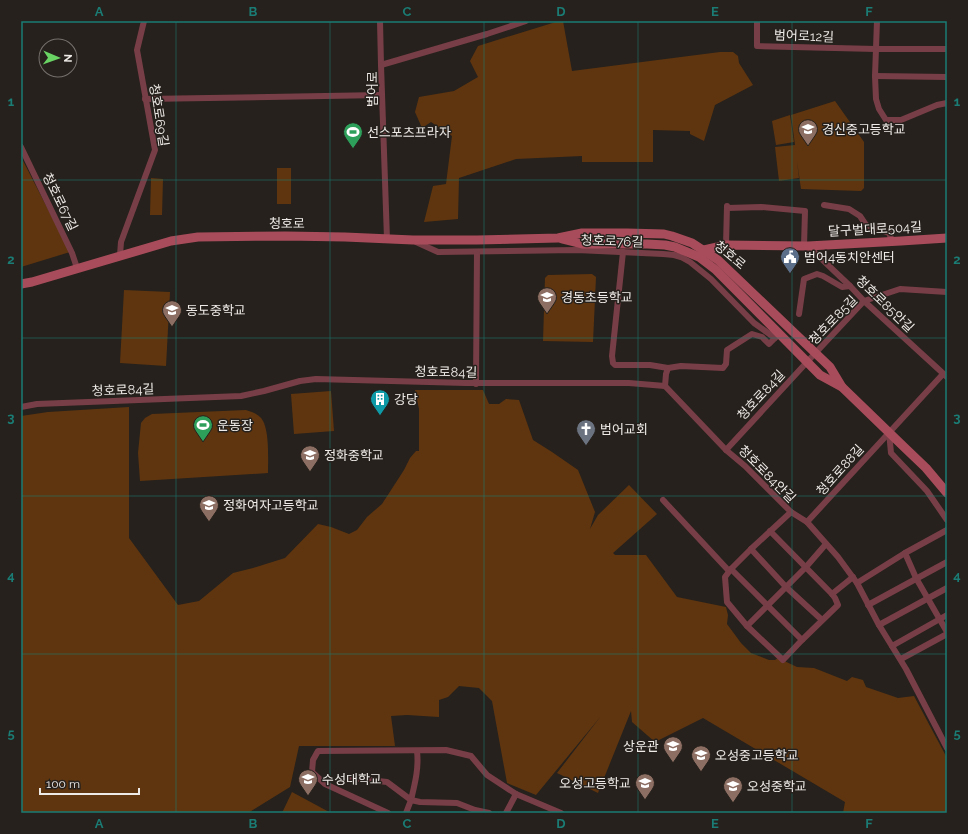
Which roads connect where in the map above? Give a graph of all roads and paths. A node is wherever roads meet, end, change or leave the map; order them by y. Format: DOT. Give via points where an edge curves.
graph roads {
  1 [pos="144,21"];
  2 [pos="380,21"];
  3 [pos="526,21"];
  4 [pos="756,21"];
  5 [pos="876,21"];
  6 [pos="876,49"];
  7 [pos="947,49"];
  8 [pos="381,65"];
  9 [pos="875,76"];
  10 [pos="947,77"];
  11 [pos="382,95"];
  12 [pos="145,99"];
  13 [pos="947,103"];
  14 [pos="21,147"];
  15 [pos="824,204"];
  16 [pos="558,238"];
  17 [pos="947,238"];
  18 [pos="387,239"];
  19 [pos="413,240"];
  20 [pos="890,242"];
  21 [pos="726,245"];
  22 [pos="806,246"];
  23 [pos="704,250"];
  24 [pos="477,252"];
  25 [pos="623,252"];
  26 [pos="120,256"];
  27 [pos="77,268"];
  28 [pos="21,284"];
  29 [pos="850,286"];
  30 [pos="947,292"];
  31 [pos="864,301"];
  32 [pos="799,314"];
  33 [pos="777,336"];
  34 [pos="816,353"];
  35 [pos="807,362"];
  36 [pos="668,368"];
  37 [pos="945,375"];
  38 [pos="476,384"];
  39 [pos="665,386"];
  40 [pos="842,387"];
  41 [pos="21,407"];
  42 [pos="889,432"];
  43 [pos="726,450"];
  44 [pos="947,493"];
  45 [pos="663,500"];
  46 [pos="791,512"];
  47 [pos="947,520"];
  48 [pos="807,522"];
  49 [pos="947,530"];
  50 [pos="770,531"];
  51 [pos="826,544"];
  52 [pos="751,549"];
  53 [pos="905,553"];
  54 [pos="947,562"];
  55 [pos="806,567"];
  56 [pos="730,570"];
  57 [pos="853,577"];
  58 [pos="916,578"];
  59 [pos="857,583"];
  60 [pos="786,587"];
  61 [pos="947,588"];
  62 [pos="832,594"];
  63 [pos="928,598"];
  64 [pos="868,605"];
  65 [pos="767,606"];
  66 [pos="947,615"];
  67 [pos="940,619"];
  68 [pos="822,620"];
  69 [pos="879,625"];
  70 [pos="747,626"];
  71 [pos="947,633"];
  72 [pos="802,640"];
  73 [pos="892,646"];
  74 [pos="901,659"];
  75 [pos="944,738"];
  76 [pos="947,748"];
  77 [pos="417,750"];
  78 [pos="351,778"];
  79 [pos="516,794"];
  80 [pos="411,800"];
  81 [pos="388,813"];
  82 [pos="406,813"];
  83 [pos="489,813"];
  84 [pos="506,813"];
  85 [pos="561,813"];
  1 -- 12 [label="street, 청호로69길" via="137,50"];
  2 -- 8 [label="street"];
  3 -- 8 [label="street, 범어로"];
  4 -- 6 [label="street, 범어로12길" via="757,46"];
  5 -- 6 [label="street"];
  6 -- 7 [label="street"];
  6 -- 9 [label="street"];
  8 -- 11 [label="street, 범어로"];
  9 -- 10 [label="street"];
  9 -- 13 [label="street" via="876,99 886,120 901,120"];
  11 -- 12 [label="street"];
  11 -- 18 [label="street, 범어로"];
  12 -- 26 [label="street, 청호로69길" via="155,150 121,242"];
  14 -- 27 [label="street, 청호로67길"];
  15 -- 20 [label="street" via="849,209 860,216 866,225 889,233"];
  16 -- 19 [label="main road, 청호로"];
  16 -- 23 [label="main road, 청호로" via="582,234 664,234 692,242"];
  16 -- 33 [label="main road, 청호로" via="582,244 665,245 682,249 711,266"];
  17 -- 20 [label="main road, 달구벌대로504길"];
  18 -- 19 [label="main road, 청호로"];
  18 -- 26 [label="main road, 청호로" via="198,237 171,240"];
  19 -- 24 [label="street, 청호로76길" via="438,252"];
  20 -- 22 [label="main road, 달구벌대로504길"];
  21 -- 22 [label="main road, 달구벌대로504길"];
  21 -- 22 [label="street" via="727,207 761,207 805,211"];
  21 -- 23 [label="main road, 달구벌대로504길"];
  22 -- 29 [label="street, 청호로85안길"];
  23 -- 34 [label="main road, 청호로" via="725,266"];
  24 -- 25 [label="street, 청호로76길"];
  24 -- 38 [label="street"];
  25 -- 33 [label="street, 청호로76길" via="681,257 716,284 754,323"];
  25 -- 36 [label="street" via="613,363 616,366 650,365"];
  26 -- 27 [label="main road, 청호로"];
  27 -- 28 [label="main road, 청호로"];
  29 -- 31 [label="street, 청호로85안길"];
  29 -- 32 [label="street" via="842,287 817,274 804,279"];
  30 -- 31 [label="street, 청호로85길" via="900,289"];
  31 -- 34 [label="street, 청호로85길"];
  31 -- 37 [label="street, 청호로85안길"];
  33 -- 35 [label="main road, 청호로"];
  33 -- 36 [label="street" via="768,344 762,337 752,334 727,350 726,364 723,368"];
  34 -- 35 [label="street, 청호로85길"];
  34 -- 40 [label="main road, 청호로" via="830,367"];
  35 -- 40 [label="main road, 청호로" via="820,375"];
  35 -- 43 [label="street, 청호로84길"];
  36 -- 39 [label="street"];
  37 -- 42 [label="street"];
  38 -- 39 [label="street, 청호로84길" via="585,383"];
  38 -- 41 [label="street, 청호로84길" via="316,380 300,381 241,396 37,404"];
  39 -- 43 [label="street"];
  40 -- 42 [label="main road, 청호로"];
  42 -- 44 [label="main road, 청호로" via="926,468"];
  42 -- 47 [label="street" via="891,453 927,491"];
  42 -- 48 [label="street, 청호로88길"];
  43 -- 46 [label="street, 청호로84안길" via="746,466"];
  45 -- 56 [label="street"];
  46 -- 48 [label="street"];
  46 -- 50 [label="street, 청호로84안길"];
  48 -- 51 [label="street"];
  49 -- 53 [label="street"];
  50 -- 52 [label="street, 청호로84안길"];
  50 -- 55 [label="street"];
  51 -- 55 [label="street"];
  51 -- 57 [label="street"];
  52 -- 56 [label="street, 청호로84안길"];
  52 -- 60 [label="street"];
  53 -- 58 [label="street"];
  53 -- 59 [label="street"];
  54 -- 58 [label="street"];
  55 -- 60 [label="street"];
  55 -- 62 [label="street"];
  56 -- 65 [label="street"];
  56 -- 70 [label="street" via="725,577 727,602"];
  57 -- 59 [label="street"];
  57 -- 62 [label="street"];
  58 -- 63 [label="street"];
  58 -- 64 [label="street"];
  59 -- 64 [label="street"];
  60 -- 65 [label="street"];
  60 -- 68 [label="street"];
  61 -- 63 [label="street"];
  62 -- 68 [label="street" via="838,605"];
  63 -- 67 [label="street"];
  63 -- 69 [label="street"];
  64 -- 69 [label="street"];
  65 -- 70 [label="street"];
  65 -- 72 [label="street"];
  66 -- 67 [label="street"];
  67 -- 71 [label="street"];
  67 -- 73 [label="street"];
  68 -- 72 [label="street"];
  69 -- 73 [label="street"];
  70 -- 72 [label="street" via="783,660"];
  71 -- 74 [label="street"];
  73 -- 74 [label="street"];
  74 -- 75 [label="street"];
  75 -- 76 [label="street"];
  77 -- 79 [label="street" via="446,750 471,756 487,775"];
  77 -- 80 [label="street" via="417,777"];
  77 -- 81 [label="street" via="318,751 313,760 312,772 325,784"];
  78 -- 80 [label="street" via="387,782"];
  79 -- 84 [label="street"];
  79 -- 85 [label="street"];
  80 -- 82 [label="street"];
  80 -- 83 [label="street" via="457,803"];
}
